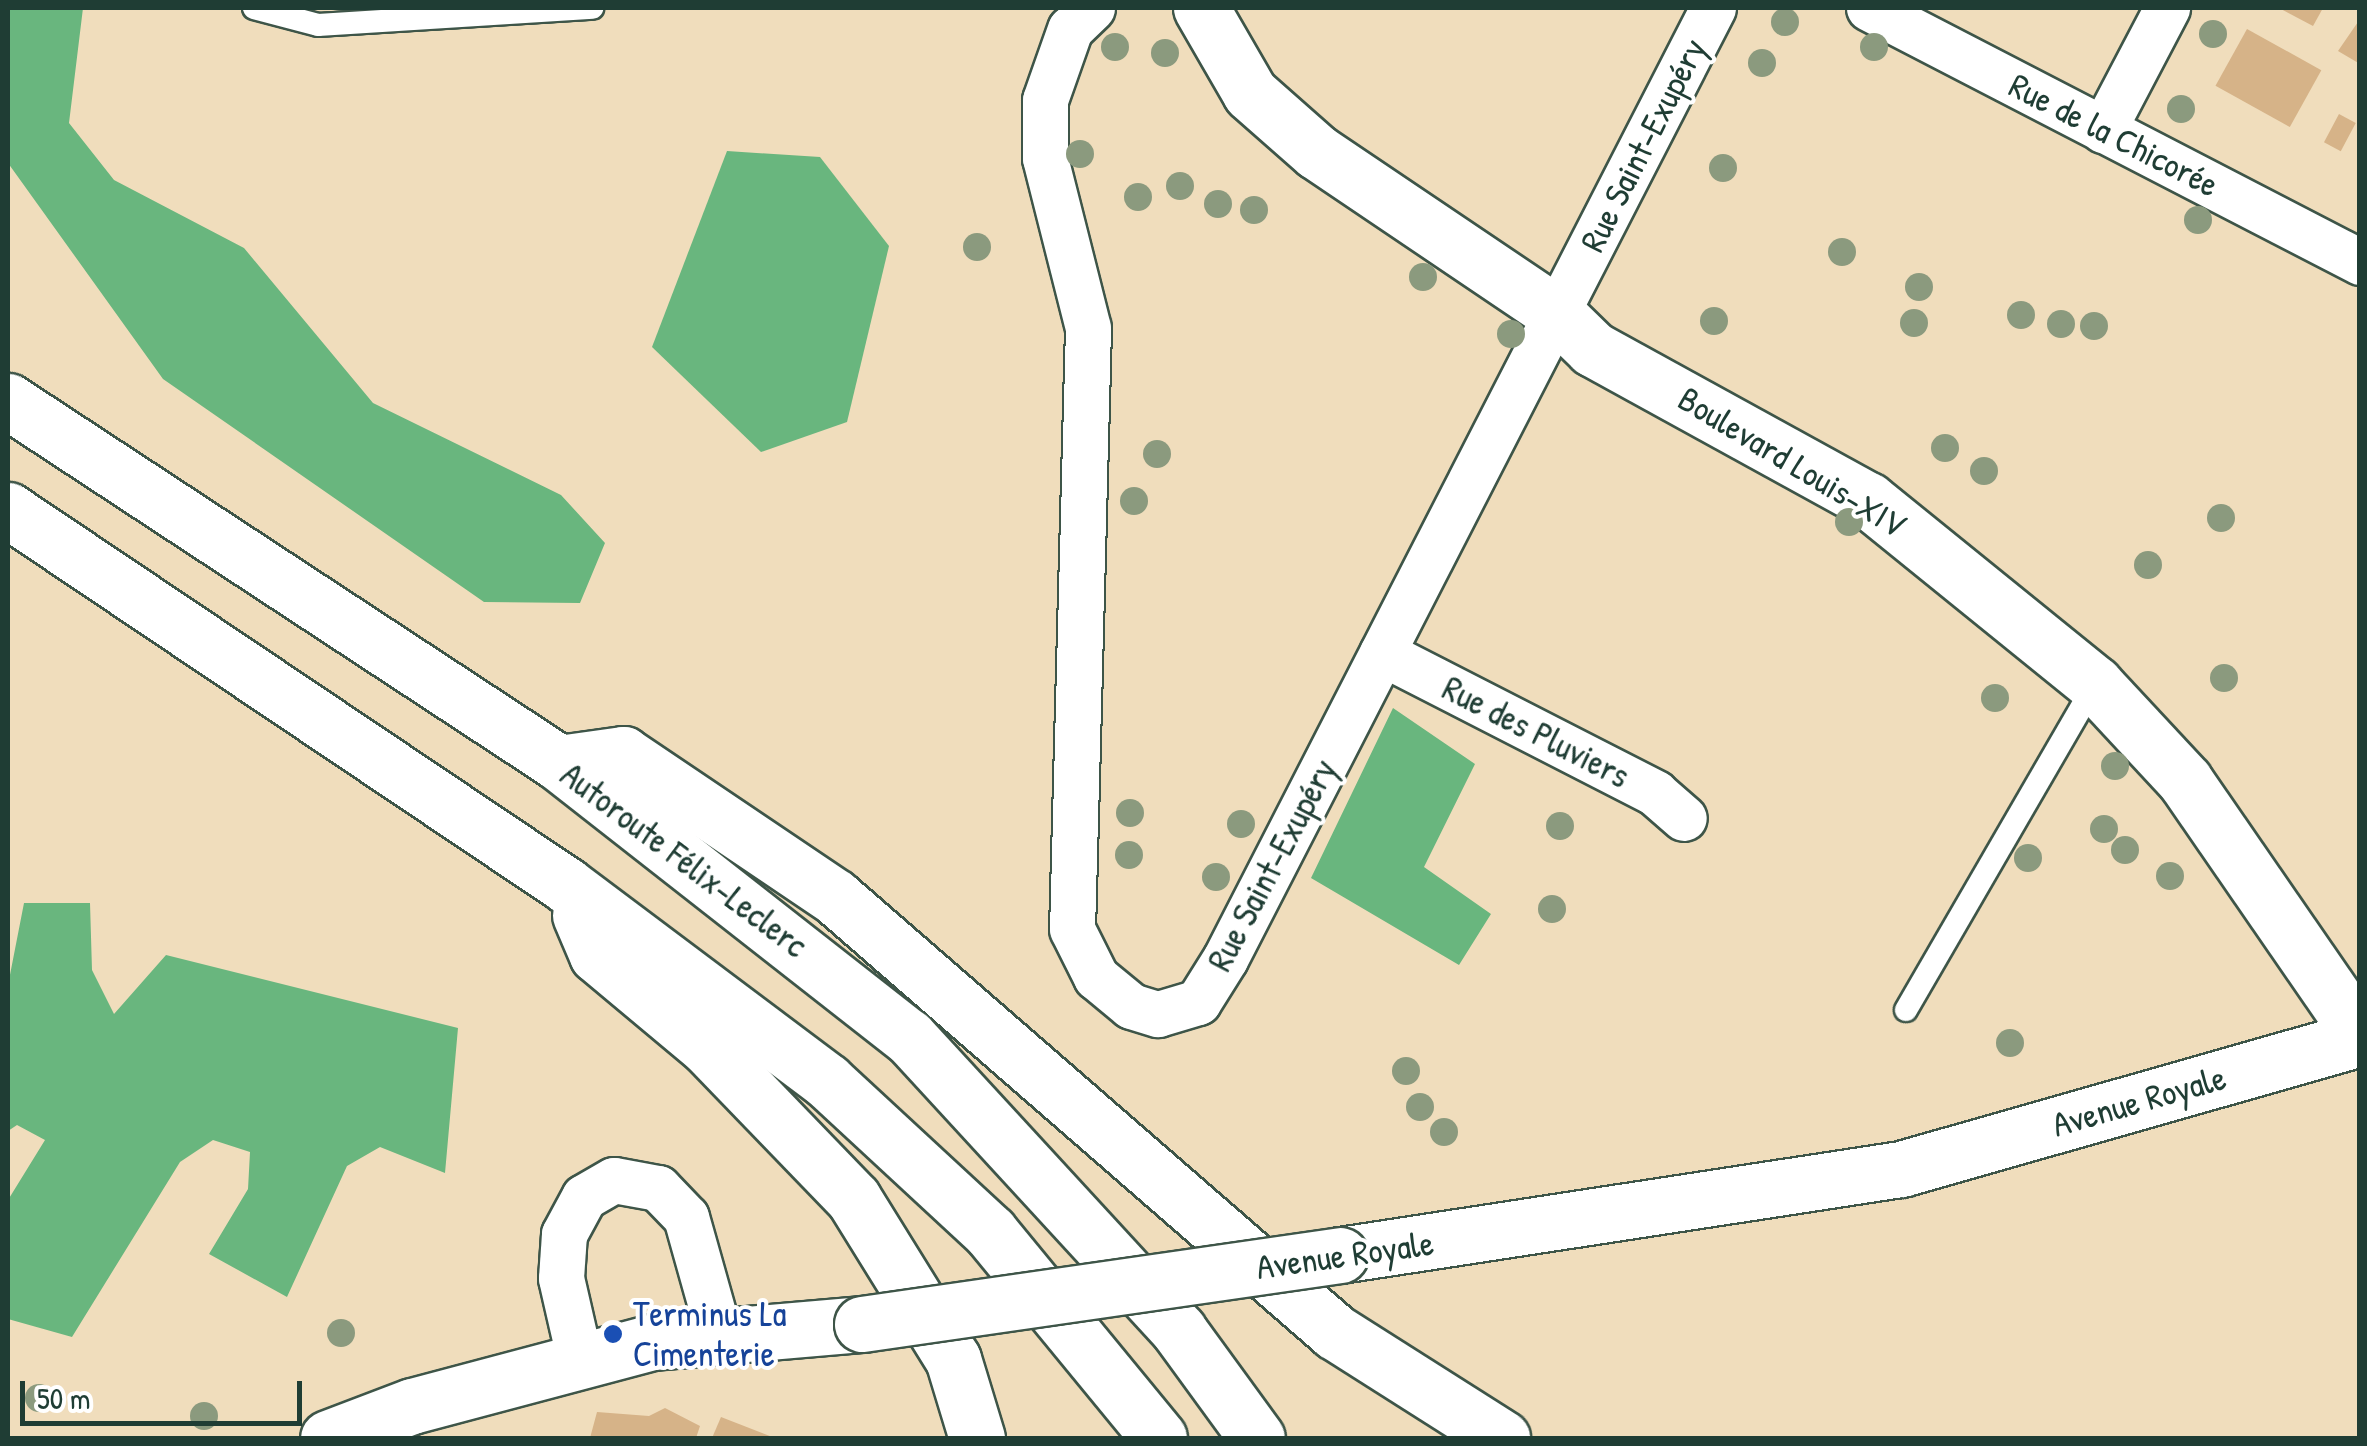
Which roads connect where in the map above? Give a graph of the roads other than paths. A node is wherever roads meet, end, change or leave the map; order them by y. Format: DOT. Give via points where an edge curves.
graph roads {
  1 [pos="254,8"];
  2 [pos="592,8"];
  3 [pos="1092,8"];
  4 [pos="1201,8"];
  5 [pos="1714,8"];
  6 [pos="1869,8"];
  7 [pos="2168,8"];
  8 [pos="2103,130"];
  9 [pos="2360,262"];
  10 [pos="1557,314"];
  11 [pos="8,400"];
  12 [pos="8,510"];
  13 [pos="1382,653"];
  14 [pos="2095,684"];
  15 [pos="559,763"];
  16 [pos="1684,818"];
  17 [pos="566,885"];
  18 [pos="1906,1010"];
  19 [pos="2360,1036"];
  20 [pos="718,1331"];
  21 [pos="580,1362"];
  22 [pos="417,1421"];
  23 [pos="328,1438"];
  24 [pos="977,1438"];
  25 [pos="1159,1438"];
  26 [pos="1257,1438"];
  27 [pos="1502,1438"];
  1 -- 2 [label="lane" via="318,25"];
  3 -- 13 [label="street, Rue Saint-Exupéry" via="1070,30 1045,100 1045,158 1088,328 1072,929 1096,977 1131,1006 1158,1014 1198,1002"];
  4 -- 10 [label="main road, Boulevard Louis-XIV" via="1250,93 1317,152"];
  5 -- 10 [label="street, Rue Saint-Exupéry"];
  6 -- 8 [label="street, Rue de la Chicorée"];
  7 -- 8 [label="street"];
  8 -- 9 [label="street, Rue de la Chicorée"];
  10 -- 13 [label="street, Rue Saint-Exupéry"];
  10 -- 14 [label="main road, Boulevard Louis-XIV" via="1592,348 1868,500"];
  11 -- 15 [label="main road, Autoroute Félix-Leclerc"];
  12 -- 17 [label="main road"];
  13 -- 16 [label="street, Rue des Pluviers" via="1655,793"];
  14 -- 18 [label="lane"];
  14 -- 19 [label="main road, Boulevard Louis-XIV" via="2185,781"];
  15 -- 26 [label="main road, Autoroute Félix-Leclerc" via="922,1049 1179,1330"];
  15 -- 27 [label="main road" via="623,754 834,897 1335,1332"];
  17 -- 24 [label="main road" via="598,954 706,1047 853,1198 953,1359"];
  17 -- 25 [label="main road" via="854,1106 990,1232"];
  19 -- 20 [label="main road, Avenue Royale, bridge" via="1901,1169 816,1334"];
  20 -- 21 [label="main road, Avenue Royale"];
  20 -- 21 [label="street" via="686,1217 658,1188 614,1180 584,1197 564,1234 562,1278"];
  21 -- 22 [label="main road, Avenue Royale"];
  22 -- 23 [label="main road, Avenue Royale"];
}
